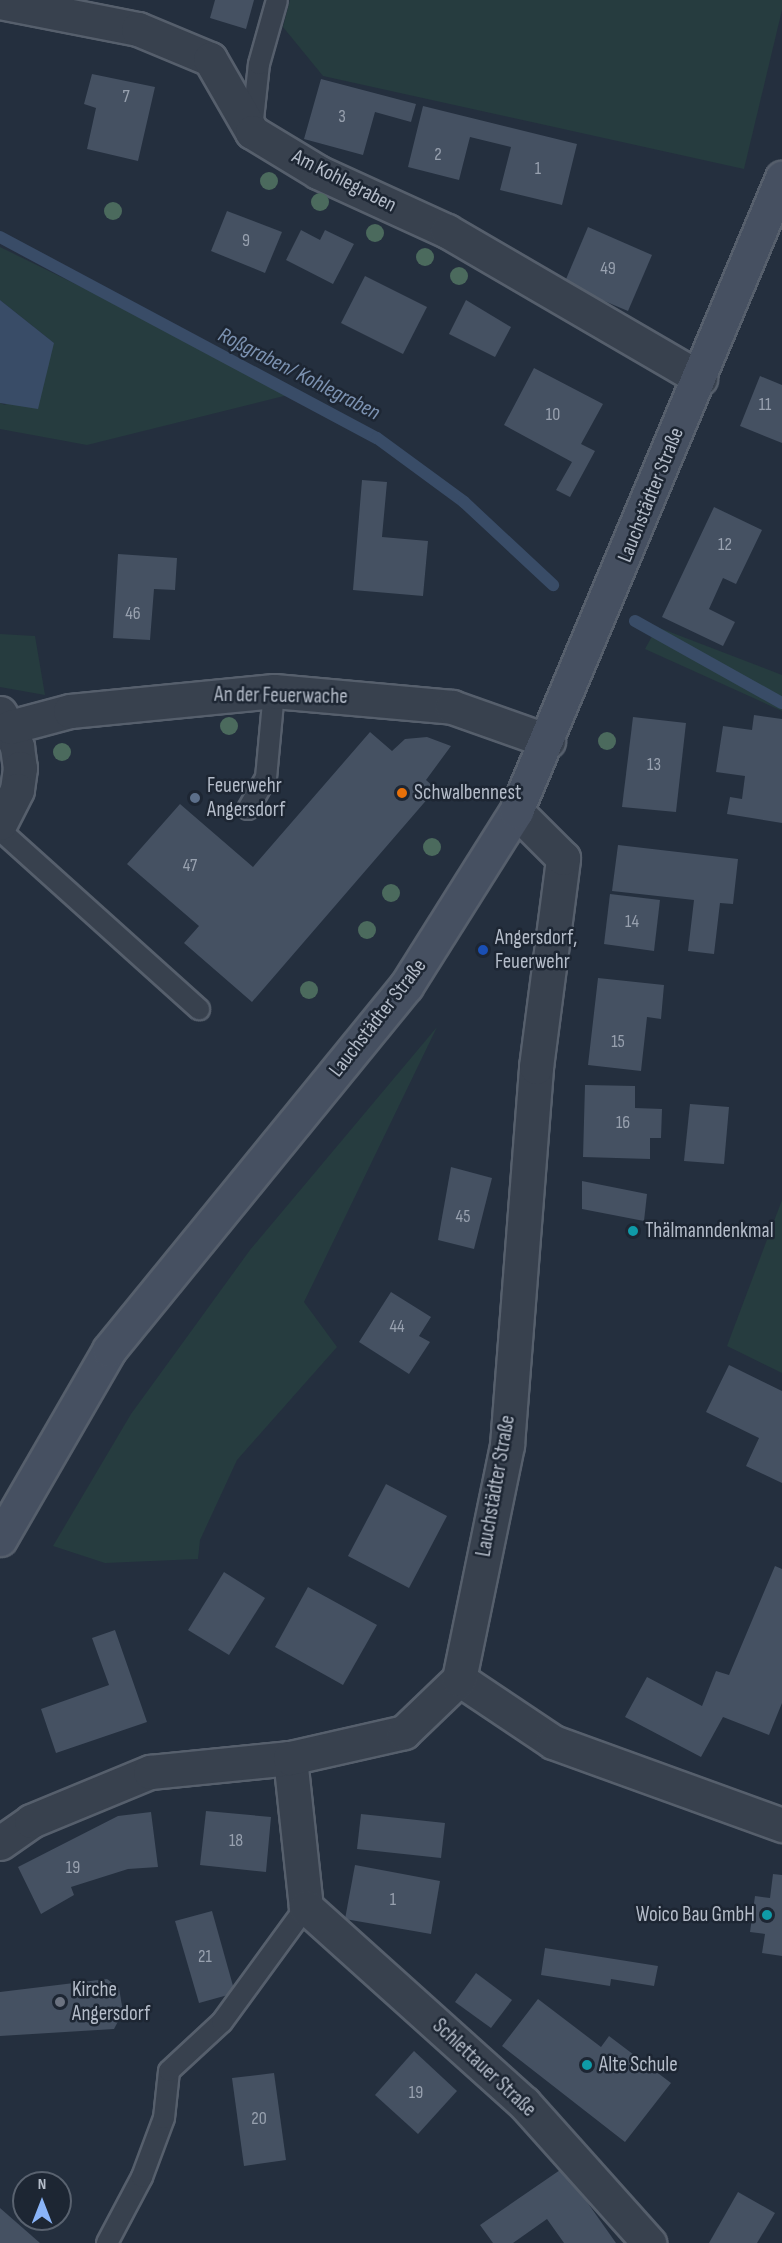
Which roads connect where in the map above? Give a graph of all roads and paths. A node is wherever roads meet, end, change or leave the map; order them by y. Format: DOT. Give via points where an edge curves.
graph roads {
  1 [pos="277,0"];
  2 [pos="0,2"];
  3 [pos="252,132"];
  4 [pos="782,178"];
  5 [pos="700,378"];
  6 [pos="274,691"];
  7 [pos="5,720"];
  8 [pos="548,741"];
  9 [pos="248,809"];
  10 [pos="516,811"];
  11 [pos="0,823"];
  12 [pos="0,830"];
  13 [pos="199,1009"];
  14 [pos="0,1539"];
  15 [pos="459,1679"];
  16 [pos="290,1758"];
  17 [pos="782,1825"];
  18 [pos="0,1843"];
  19 [pos="306,1907"];
  20 [pos="107,2243"];
  21 [pos="650,2243"];
  1 -- 3 [label="lane" via="259,64"];
  2 -- 3 [label="street, Am Kohlegraben" via="138,29 210,59"];
  3 -- 5 [label="street, Am Kohlegraben" via="318,172 447,231"];
  4 -- 5 [label="main road, Lauchstädter Straße"];
  5 -- 8 [label="main road, Lauchstädter Straße"];
  6 -- 7 [label="street, An der Feuerwache"];
  6 -- 8 [label="street, An der Feuerwache" via="452,707"];
  6 -- 9 [label="lane" via="266,778"];
  7 -- 11 [label="street, An der Feuerwache" via="20,768 17,790"];
  8 -- 10 [label="main road, Lauchstädter Straße"];
  10 -- 14 [label="main road, Lauchstädter Straße" via="406,986 109,1350"];
  10 -- 15 [label="street, Lauchstädter Straße" via="562,858 540,1029 507,1445"];
  12 -- 13 [label="lane"];
  15 -- 16 [label="street" via="404,1732"];
  15 -- 17 [label="street" via="553,1742"];
  16 -- 18 [label="street" via="150,1772 31,1821"];
  16 -- 19 [label="street"];
  19 -- 20 [label="lane" via="222,2022 169,2071 164,2118 142,2177"];
  19 -- 21 [label="street, Schlettauer Straße" via="524,2103"];
}
